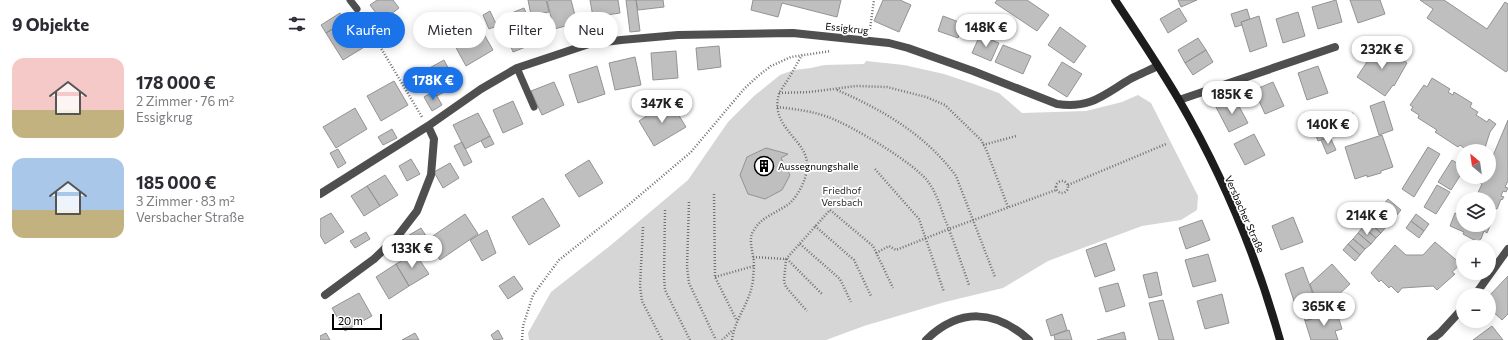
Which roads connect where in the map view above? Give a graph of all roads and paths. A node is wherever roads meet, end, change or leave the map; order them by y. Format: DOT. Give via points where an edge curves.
graph roads {
  1 [pos="350,0"];
  2 [pos="874,0"];
  3 [pos="1116,0"];
  4 [pos="358,9"];
  5 [pos="844,38"];
  6 [pos="868,40"];
  7 [pos="1335,47"];
  8 [pos="802,55"];
  9 [pos="1158,66"];
  10 [pos="517,68"];
  11 [pos="837,89"];
  12 [pos="779,93"];
  13 [pos="1179,100"];
  14 [pos="534,107"];
  15 [pos="777,107"];
  16 [pos="428,126"];
  17 [pos="1016,136"];
  18 [pos="1166,144"];
  19 [pos="983,145"];
  20 [pos="875,169"];
  21 [pos="1068,185"];
  22 [pos="1056,190"];
  23 [pos="320,194"];
  24 [pos="714,194"];
  25 [pos="689,202"];
  26 [pos="1008,207"];
  27 [pos="665,210"];
  28 [pos="973,220"];
  29 [pos="815,226"];
  30 [pos="643,227"];
  31 [pos="949,229"];
  32 [pos="926,238"];
  33 [pos="800,244"];
  34 [pos="1508,249"];
  35 [pos="876,253"];
  36 [pos="753,257"];
  37 [pos="786,259"];
  38 [pos="754,266"];
  39 [pos="715,277"];
  40 [pos="994,277"];
  41 [pos="969,285"];
  42 [pos="893,288"];
  43 [pos="1480,288"];
  44 [pos="944,292"];
  45 [pos="822,294"];
  46 [pos="325,295"];
  47 [pos="871,296"];
  48 [pos="851,302"];
  49 [pos="807,311"];
  50 [pos="1456,316"];
  51 [pos="737,322"];
  52 [pos="733,330"];
  53 [pos="522,340"];
  54 [pos="662,340"];
  55 [pos="690,340"];
  56 [pos="716,340"];
  57 [pos="722,340"];
  58 [pos="732,340"];
  59 [pos="926,340"];
  60 [pos="1029,340"];
  61 [pos="1280,340"];
  62 [pos="1431,340"];
  1 -- 4 [label="lane"];
  2 -- 6 [label="path"];
  3 -- 9 [label="main road, Versbacher Straße"];
  4 -- 16 [label="path"];
  5 -- 6 [label="street, Essigkrug"];
  5 -- 8 [label="path" via="833,50"];
  5 -- 10 [label="street, Essigkrug" via="768,33 678,35 621,40 589,44"];
  6 -- 9 [label="street, Essigkrug" via="908,48 1057,104 1071,106 1103,97"];
  7 -- 13 [label="street"];
  8 -- 12 [label="path"];
  8 -- 53 [label="path" via="778,63 758,76 691,152 559,260 533,295 523,326"];
  9 -- 13 [label="main road, Versbacher Straße"];
  10 -- 14 [label="lane"];
  10 -- 16 [label="street, Essigkrug" via="481,89"];
  11 -- 12 [label="path"];
  11 -- 19 [label="path" via="856,86 887,87 926,97 945,105"];
  11 -- 28 [label="path" via="889,115 909,128 935,152 956,176"];
  12 -- 15 [label="path"];
  13 -- 61 [label="main road, Versbacher Straße" via="1211,161 1250,248 1269,299"];
  15 -- 31 [label="path" via="803,110 828,117 863,135 914,168 928,182"];
  15 -- 36 [label="path" via="785,128 805,152 807,167 802,186 791,202 765,218 754,230 751,237"];
  16 -- 23 [label="street, Essigkrug"];
  16 -- 46 [label="street" via="434,139 431,175 417,212 397,237 374,259"];
  17 -- 19 [label="path"];
  18 -- 21 [label="path"];
  19 -- 26 [label="path"];
  20 -- 32 [label="path" via="919,219"];
  21 -- 22 [label="path" via="1064,193"];
  21 -- 22 [label="path" via="1060,181"];
  22 -- 26 [label="path"];
  24 -- 39 [label="path"];
  25 -- 56 [label="path" via="689,283"];
  26 -- 28 [label="path"];
  27 -- 55 [label="path" via="665,290"];
  28 -- 31 [label="path"];
  28 -- 40 [label="path"];
  29 -- 33 [label="path"];
  29 -- 35 [label="path" via="830,210 872,246"];
  29 -- 47 [label="path" via="854,260"];
  30 -- 54 [label="path" via="640,286 642,301"];
  31 -- 32 [label="path"];
  31 -- 41 [label="path"];
  32 -- 35 [label="path" via="896,250 889,246"];
  32 -- 44 [label="path"];
  33 -- 37 [label="path"];
  33 -- 48 [label="path" via="840,279"];
  34 -- 43 [label="street"];
  35 -- 42 [label="path"];
  36 -- 37 [label="path"];
  36 -- 38 [label="path"];
  37 -- 45 [label="path"];
  37 -- 49 [label="path" via="786,287"];
  38 -- 39 [label="path"];
  38 -- 51 [label="path" via="748,302"];
  39 -- 51 [label="path"];
  50 -- 62 [label="street"];
  51 -- 52 [label="path"];
  52 -- 57 [label="path"];
  52 -- 58 [label="path"];
  59 -- 60 [label="street" via="944,325 957,319 980,316 1007,325"];
}
